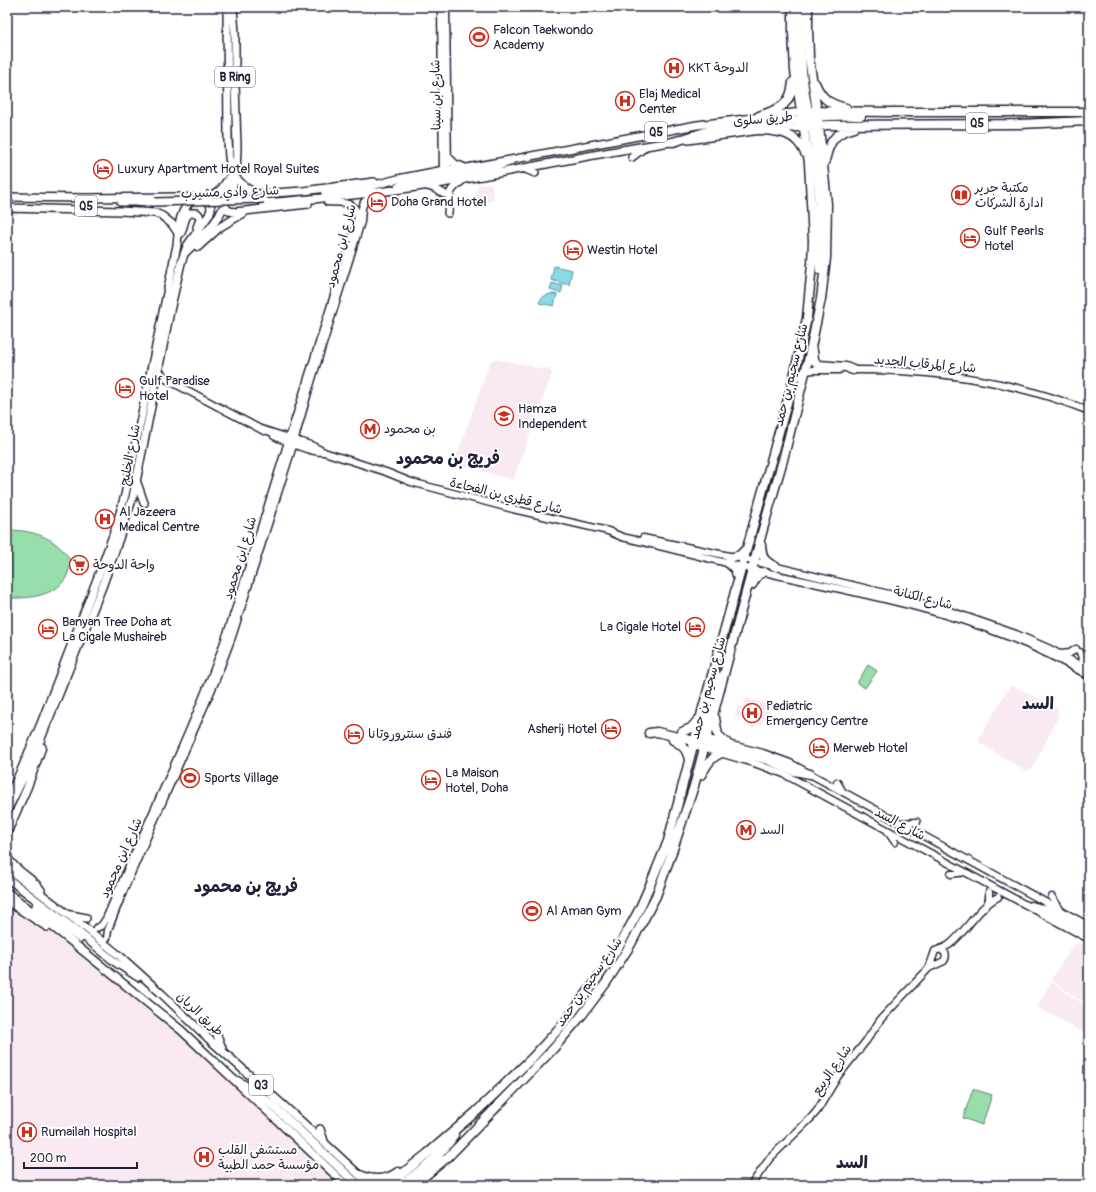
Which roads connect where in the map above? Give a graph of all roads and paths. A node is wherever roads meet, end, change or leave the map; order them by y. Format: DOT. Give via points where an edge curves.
graph roads {
  1 [pos="227,7"];
  2 [pos="233,7"];
  3 [pos="441,7"];
  4 [pos="446,7"];
  5 [pos="793,7"];
  6 [pos="801,7"];
  7 [pos="808,7"];
  8 [pos="795,71"];
  9 [pos="811,75"];
  10 [pos="859,111"];
  11 [pos="985,112"];
  12 [pos="1089,112"];
  13 [pos="759,116"];
  14 [pos="810,119"];
  15 [pos="1089,121"];
  16 [pos="961,124"];
  17 [pos="865,125"];
  18 [pos="761,130"];
  19 [pos="966,131"];
  20 [pos="673,142"];
  21 [pos="647,146"];
  22 [pos="448,157"];
  23 [pos="632,157"];
  24 [pos="229,158"];
  25 [pos="517,158"];
  26 [pos="809,163"];
  27 [pos="467,168"];
  28 [pos="522,168"];
  29 [pos="824,168"];
  30 [pos="535,173"];
  31 [pos="446,176"];
  32 [pos="235,177"];
  33 [pos="465,179"];
  34 [pos="425,186"];
  35 [pos="390,191"];
  36 [pos="228,193"];
  37 [pos="372,194"];
  38 [pos="444,194"];
  39 [pos="7,198"];
  40 [pos="194,198"];
  41 [pos="204,198"];
  42 [pos="262,199"];
  43 [pos="7,201"];
  44 [pos="327,202"];
  45 [pos="225,206"];
  46 [pos="155,207"];
  47 [pos="7,208"];
  48 [pos="248,211"];
  49 [pos="448,213"];
  50 [pos="178,234"];
  51 [pos="190,242"];
  52 [pos="177,245"];
  53 [pos="184,254"];
  54 [pos="181,263"];
  55 [pos="822,288"];
  56 [pos="812,347"];
  57 [pos="159,370"];
  58 [pos="853,370"];
  59 [pos="806,371"];
  60 [pos="166,379"];
  61 [pos="793,381"];
  62 [pos="156,382"];
  63 [pos="796,408"];
  64 [pos="1089,412"];
  65 [pos="800,419"];
  66 [pos="782,420"];
  67 [pos="292,427"];
  68 [pos="261,429"];
  69 [pos="269,431"];
  70 [pos="291,441"];
  71 [pos="136,482"];
  72 [pos="144,503"];
  73 [pos="760,541"];
  74 [pos="747,548"];
  75 [pos="730,560"];
  76 [pos="748,564"];
  77 [pos="776,567"];
  78 [pos="764,572"];
  79 [pos="829,581"];
  80 [pos="738,582"];
  81 [pos="822,584"];
  82 [pos="746,592"];
  83 [pos="1060,654"];
  84 [pos="716,665"];
  85 [pos="1087,669"];
  86 [pos="725,673"];
  87 [pos="1089,676"];
  88 [pos="56,685"];
  89 [pos="50,715"];
  90 [pos="701,716"];
  91 [pos="714,716"];
  92 [pos="682,732"];
  93 [pos="649,733"];
  94 [pos="673,740"];
  95 [pos="701,742"];
  96 [pos="727,743"];
  97 [pos="721,753"];
  98 [pos="689,760"];
  99 [pos="810,774"];
  100 [pos="837,782"];
  101 [pos="694,786"];
  102 [pos="7,791"];
  103 [pos="844,793"];
  104 [pos="7,800"];
  105 [pos="7,811"];
  106 [pos="685,813"];
  107 [pos="917,822"];
  108 [pos="900,823"];
  109 [pos="885,829"];
  110 [pos="7,833"];
  111 [pos="895,842"];
  112 [pos="7,857"];
  113 [pos="7,868"];
  114 [pos="965,872"];
  115 [pos="951,874"];
  116 [pos="7,878"];
  117 [pos="7,888"];
  118 [pos="7,892"];
  119 [pos="989,892"];
  120 [pos="44,896"];
  121 [pos="998,897"];
  122 [pos="1052,897"];
  123 [pos="7,901"];
  124 [pos="1025,905"];
  125 [pos="985,907"];
  126 [pos="1062,912"];
  127 [pos="69,915"];
  128 [pos="86,918"];
  129 [pos="1039,919"];
  130 [pos="1053,919"];
  131 [pos="103,924"];
  132 [pos="1089,926"];
  133 [pos="96,928"];
  134 [pos="109,928"];
  135 [pos="60,932"];
  136 [pos="1089,933"];
  137 [pos="107,938"];
  138 [pos="1089,939"];
  139 [pos="943,952"];
  140 [pos="933,957"];
  141 [pos="116,962"];
  142 [pos="940,963"];
  143 [pos="929,968"];
  144 [pos="148,981"];
  145 [pos="217,1035"];
  146 [pos="224,1052"];
  147 [pos="237,1082"];
  148 [pos="320,1128"];
  149 [pos="455,1130"];
  150 [pos="325,1143"];
  151 [pos="414,1165"];
  152 [pos="334,1173"];
  153 [pos="360,1175"];
  154 [pos="417,1184"];
  155 [pos="339,1185"];
  156 [pos="346,1185"];
  157 [pos="358,1185"];
  158 [pos="370,1185"];
  159 [pos="388,1185"];
  160 [pos="401,1185"];
  161 [pos="751,1185"];
  1 -- 24 [label="main road, B Ring"];
  2 -- 32 [label="main road, B Ring" via="237,147"];
  3 -- 31 [label="street, شارع ابن سينا"];
  4 -- 22 [label="street, شارع ابن سينا"];
  5 -- 8 [label="highway"];
  6 -- 14 [label="highway" via="800,58"];
  7 -- 9 [label="highway"];
  8 -- 13 [label="highway" via="788,101 779,109"];
  8 -- 14 [label="highway"];
  9 -- 10 [label="highway" via="819,91 829,102"];
  9 -- 14 [label="highway"];
  10 -- 11 [label="highway, طريق سلوى / Q5"];
  10 -- 14 [label="highway, طريق سلوى / Q5"];
  11 -- 12 [label="highway, طريق سلوى / Q5"];
  11 -- 14 [label="highway" via="971,116"];
  13 -- 14 [label="main road, طريق سلوى / Q5"];
  13 -- 25 [label="main road, طريق سلوى / Q5"];
  14 -- 17 [label="highway, طريق سلوى / Q5"];
  14 -- 18 [label="main road, طريق سلوى / Q5"];
  14 -- 20 [label="highway" via="711,130"];
  14 -- 26 [label="highway, شارع سحيم بن حمد"];
  14 -- 29 [label="highway, شارع سحيم بن حمد"];
  14 -- 55 [label="highway" via="818,182"];
  15 -- 16 [label="highway, طريق سلوى / Q5"];
  16 -- 17 [label="highway, طريق سلوى / Q5"];
  16 -- 19 [label="highway"];
  17 -- 29 [label="highway" via="844,131 835,137 828,148"];
  18 -- 20 [label="main road, طريق سلوى / Q5"];
  18 -- 26 [label="highway" via="781,132 792,137 802,146"];
  20 -- 21 [label="main road, طريق سلوى / Q5"];
  21 -- 23 [label="main road"];
  21 -- 28 [label="main road, طريق سلوى / Q5"];
  22 -- 27 [label="main road" via="455,164"];
  22 -- 31 [label="street, شارع ابن سينا"];
  24 -- 36 [label="main road, B Ring" via="231,166"];
  24 -- 41 [label="main road" via="224,187 216,194"];
  25 -- 27 [label="main road, طريق سلوى / Q5"];
  25 -- 31 [label="main road" via="499,167"];
  26 -- 61 [label="highway, شارع سحيم بن حمد" via="812,264 804,334"];
  27 -- 31 [label="main road, طريق سلوى / Q5"];
  28 -- 30 [label="main road"];
  28 -- 33 [label="main road, طريق سلوى / Q5"];
  29 -- 55 [label="highway, شارع سحيم بن حمد" via="827,215"];
  31 -- 33 [label="main road, طريق سلوى / Q5"];
  31 -- 34 [label="main road, شارع وادي مشيرب / Q5"];
  31 -- 35 [label="main road" via="407,184"];
  31 -- 42 [label="main road, شارع وادي مشيرب / Q5" via="398,179 359,189"];
  32 -- 36 [label="main road, B Ring"];
  32 -- 42 [label="main road"];
  33 -- 49 [label="main road" via="449,195"];
  34 -- 35 [label="main road, شارع وادي مشيرب / Q5"];
  34 -- 38 [label="main road"];
  35 -- 37 [label="main road, شارع وادي مشيرب / Q5"];
  36 -- 41 [label="main road, شارع وادي مشيرب"];
  36 -- 42 [label="main road, شارع وادي مشيرب"];
  36 -- 45 [label="main road, B Ring"];
  37 -- 42 [label="main road, شارع وادي مشيرب / Q5"];
  37 -- 44 [label="main road"];
  37 -- 70 [label="street, شارع ابن محمود" via="363,205 360,229"];
  39 -- 40 [label="main road, شارع وادي مشيرب"];
  40 -- 41 [label="main road, شارع وادي مشيرب"];
  40 -- 50 [label="main road, شارع الخليج" via="182,212"];
  41 -- 51 [label="main road, شارع الخليج" via="210,203 210,212"];
  42 -- 46 [label="main road, شارع وادي مشيرب / Q5, bridge"];
  43 -- 46 [label="main road, Q5" via="121,202"];
  44 -- 48 [label="main road"];
  44 -- 67 [label="street, شارع ابن محمود" via="351,204 357,211 358,219"];
  45 -- 48 [label="main road" via="232,212"];
  45 -- 53 [label="main road, B Ring" via="214,224"];
  46 -- 47 [label="main road, شارع وادي مشيرب / Q5"];
  46 -- 50 [label="main road" via="174,225"];
  48 -- 54 [label="main road" via="217,230"];
  50 -- 52 [label="main road, شارع الخليج"];
  51 -- 52 [label="main road" via="200,220 194,212 186,217"];
  51 -- 53 [label="main road, شارع الخليج"];
  52 -- 88 [label="main road, شارع الخليج" via="123,501 108,550"];
  53 -- 54 [label="main road, شارع الخليج"];
  54 -- 57 [label="main road, شارع الخليج"];
  55 -- 56 [label="highway, شارع سحيم بن حمد"];
  56 -- 58 [label="highway" via="816,364"];
  56 -- 59 [label="highway, شارع سحيم بن حمد"];
  57 -- 60 [label="street, شارع قطري بن الفجاءة"];
  57 -- 62 [label="main road, شارع الخليج"];
  58 -- 59 [label="street, شارع المرقاب الجديد"];
  58 -- 64 [label="street, شارع المرقاب الجديد" via="924,372 982,380 1023,390"];
  59 -- 61 [label="street"];
  59 -- 63 [label="highway, شارع سحيم بن حمد"];
  60 -- 62 [label="street"];
  60 -- 68 [label="street, شارع قطري بن الفجاءة"];
  61 -- 66 [label="highway, شارع سحيم بن حمد"];
  62 -- 71 [label="main road, شارع الخليج"];
  63 -- 65 [label="highway"];
  63 -- 73 [label="highway, شارع سحيم بن حمد"];
  66 -- 74 [label="highway, شارع سحيم بن حمد"];
  66 -- 76 [label="highway" via="785,428 783,437"];
  67 -- 69 [label="street" via="283,432"];
  67 -- 70 [label="street, شارع ابن محمود"];
  68 -- 69 [label="street, شارع قطري بن الفجاءة"];
  68 -- 70 [label="street, شارع قطري بن الفجاءة"];
  69 -- 70 [label="street, شارع قطري بن الفجاءة"];
  70 -- 75 [label="street, شارع قطري بن الفجاءة" via="317,447 324,452 441,491 616,534 655,540"];
  70 -- 131 [label="street, شارع ابن محمود" via="217,664"];
  70 -- 134 [label="street, شارع ابن محمود" via="232,638"];
  71 -- 72 [label="main road"];
  71 -- 89 [label="main road, شارع الخليج" via="107,573"];
  73 -- 76 [label="highway, شارع سحيم بن حمد"];
  73 -- 77 [label="highway" via="764,559"];
  74 -- 75 [label="highway"];
  74 -- 76 [label="highway, شارع سحيم بن حمد"];
  75 -- 76 [label="street, شارع قطري بن الفجاءة"];
  75 -- 80 [label="highway"];
  76 -- 77 [label="street, شارع الكنانة"];
  76 -- 78 [label="street, شارع الكنانة"];
  76 -- 80 [label="highway, شارع سحيم بن حمد"];
  76 -- 82 [label="highway, شارع سحيم بن حمد"];
  76 -- 86 [label="highway" via="723,661 722,668"];
  77 -- 79 [label="street, شارع الكنانة"];
  78 -- 81 [label="street, شارع الكنانة"];
  78 -- 82 [label="highway" via="756,577"];
  79 -- 81 [label="street"];
  79 -- 83 [label="street, شارع الكنانة" via="950,611 1016,634"];
  80 -- 84 [label="highway, شارع سحيم بن حمد"];
  81 -- 87 [label="street, شارع الكنانة" via="968,622 1017,640"];
  82 -- 86 [label="highway, شارع سحيم بن حمد"];
  83 -- 85 [label="street, شارع الكنانة"];
  83 -- 85 [label="street" via="1078,651"];
  84 -- 90 [label="highway, شارع سحيم بن حمد"];
  84 -- 95 [label="highway" via="714,692"];
  86 -- 91 [label="highway, شارع سحيم بن حمد"];
  88 -- 102 [label="main road, شارع الخليج" via="46,701"];
  88 -- 104 [label="main road, شارع الخليج"];
  89 -- 105 [label="main road, شارع الخليج"];
  89 -- 110 [label="main road, شارع الخليج" via="39,756"];
  90 -- 92 [label="highway" via="691,728"];
  90 -- 95 [label="highway, شارع سحيم بن حمد"];
  91 -- 95 [label="highway, شارع سحيم بن حمد"];
  91 -- 96 [label="highway" via="718,735"];
  93 -- 95 [label="highway" via="657,732"];
  94 -- 98 [label="highway" via="685,749"];
  95 -- 96 [label="street, شارع السد"];
  95 -- 97 [label="street, شارع السد"];
  95 -- 98 [label="highway, شارع سحيم بن حمد"];
  95 -- 99 [label="highway"];
  95 -- 101 [label="highway, شارع سحيم بن حمد"];
  95 -- 106 [label="highway" via="686,797"];
  96 -- 99 [label="street, شارع السد" via="770,755"];
  97 -- 101 [label="highway" via="710,760"];
  97 -- 109 [label="street, شارع السد" via="784,774"];
  98 -- 149 [label="highway, شارع سحيم بن حمد" via="660,862 639,910 613,955 550,1039"];
  99 -- 103 [label="street, شارع السد"];
  100 -- 103 [label="street"];
  101 -- 106 [label="highway, شارع سحيم بن حمد"];
  103 -- 108 [label="street, شارع السد"];
  106 -- 154 [label="highway, شارع سحيم بن حمد" via="656,896 619,968 553,1049 464,1141"];
  107 -- 108 [label="street"];
  108 -- 126 [label="street, شارع السد"];
  109 -- 111 [label="street"];
  109 -- 114 [label="street, شارع السد"];
  112 -- 120 [label="main road" via="14,867 37,884"];
  113 -- 120 [label="main road, طريق الريان / Q3"];
  114 -- 115 [label="street"];
  114 -- 124 [label="street, شارع السد"];
  116 -- 141 [label="main road"];
  117 -- 141 [label="main road" via="13,888 99,954"];
  118 -- 135 [label="main road, طريق الريان / Q3"];
  119 -- 125 [label="street"];
  120 -- 127 [label="main road, طريق الريان / Q3"];
  121 -- 125 [label="street"];
  122 -- 126 [label="street"];
  123 -- 135 [label="main road" via="44,925"];
  124 -- 130 [label="street, شارع السد"];
  124 -- 136 [label="street" via="1045,909"];
  125 -- 139 [label="street"];
  126 -- 132 [label="street, شارع السد"];
  127 -- 128 [label="main road"];
  127 -- 144 [label="main road, طريق الريان / Q3"];
  129 -- 130 [label="street"];
  130 -- 138 [label="street, شارع السد"];
  131 -- 133 [label="street"];
  131 -- 134 [label="street"];
  134 -- 137 [label="street, شارع ابن محمود"];
  135 -- 147 [label="main road, طريق الريان / Q3" via="177,1026"];
  139 -- 140 [label="street" via="935,951"];
  139 -- 142 [label="street" via="946,957"];
  140 -- 142 [label="street"];
  140 -- 143 [label="street, شارع الربيع"];
  141 -- 144 [label="main road"];
  142 -- 143 [label="street, شارع الربيع"];
  143 -- 161 [label="street, شارع الربيع" via="881,1019 838,1076 817,1111 770,1158"];
  144 -- 146 [label="main road, طريق الريان / Q3"];
  145 -- 146 [label="main road"];
  146 -- 150 [label="main road, طريق الريان / Q3"];
  147 -- 152 [label="main road, طريق الريان / Q3"];
  147 -- 157 [label="highway" via="271,1104"];
  148 -- 150 [label="main road"];
  149 -- 151 [label="highway, شارع سحيم بن حمد"];
  149 -- 160 [label="highway" via="443,1150"];
  150 -- 153 [label="main road, طريق الريان / Q3"];
  151 -- 153 [label="highway" via="386,1178"];
  151 -- 159 [label="highway, شارع سحيم بن حمد"];
  152 -- 155 [label="main road"];
  152 -- 156 [label="main road, طريق الريان / Q3"];
  153 -- 158 [label="main road, طريق الريان / Q3"];
}
